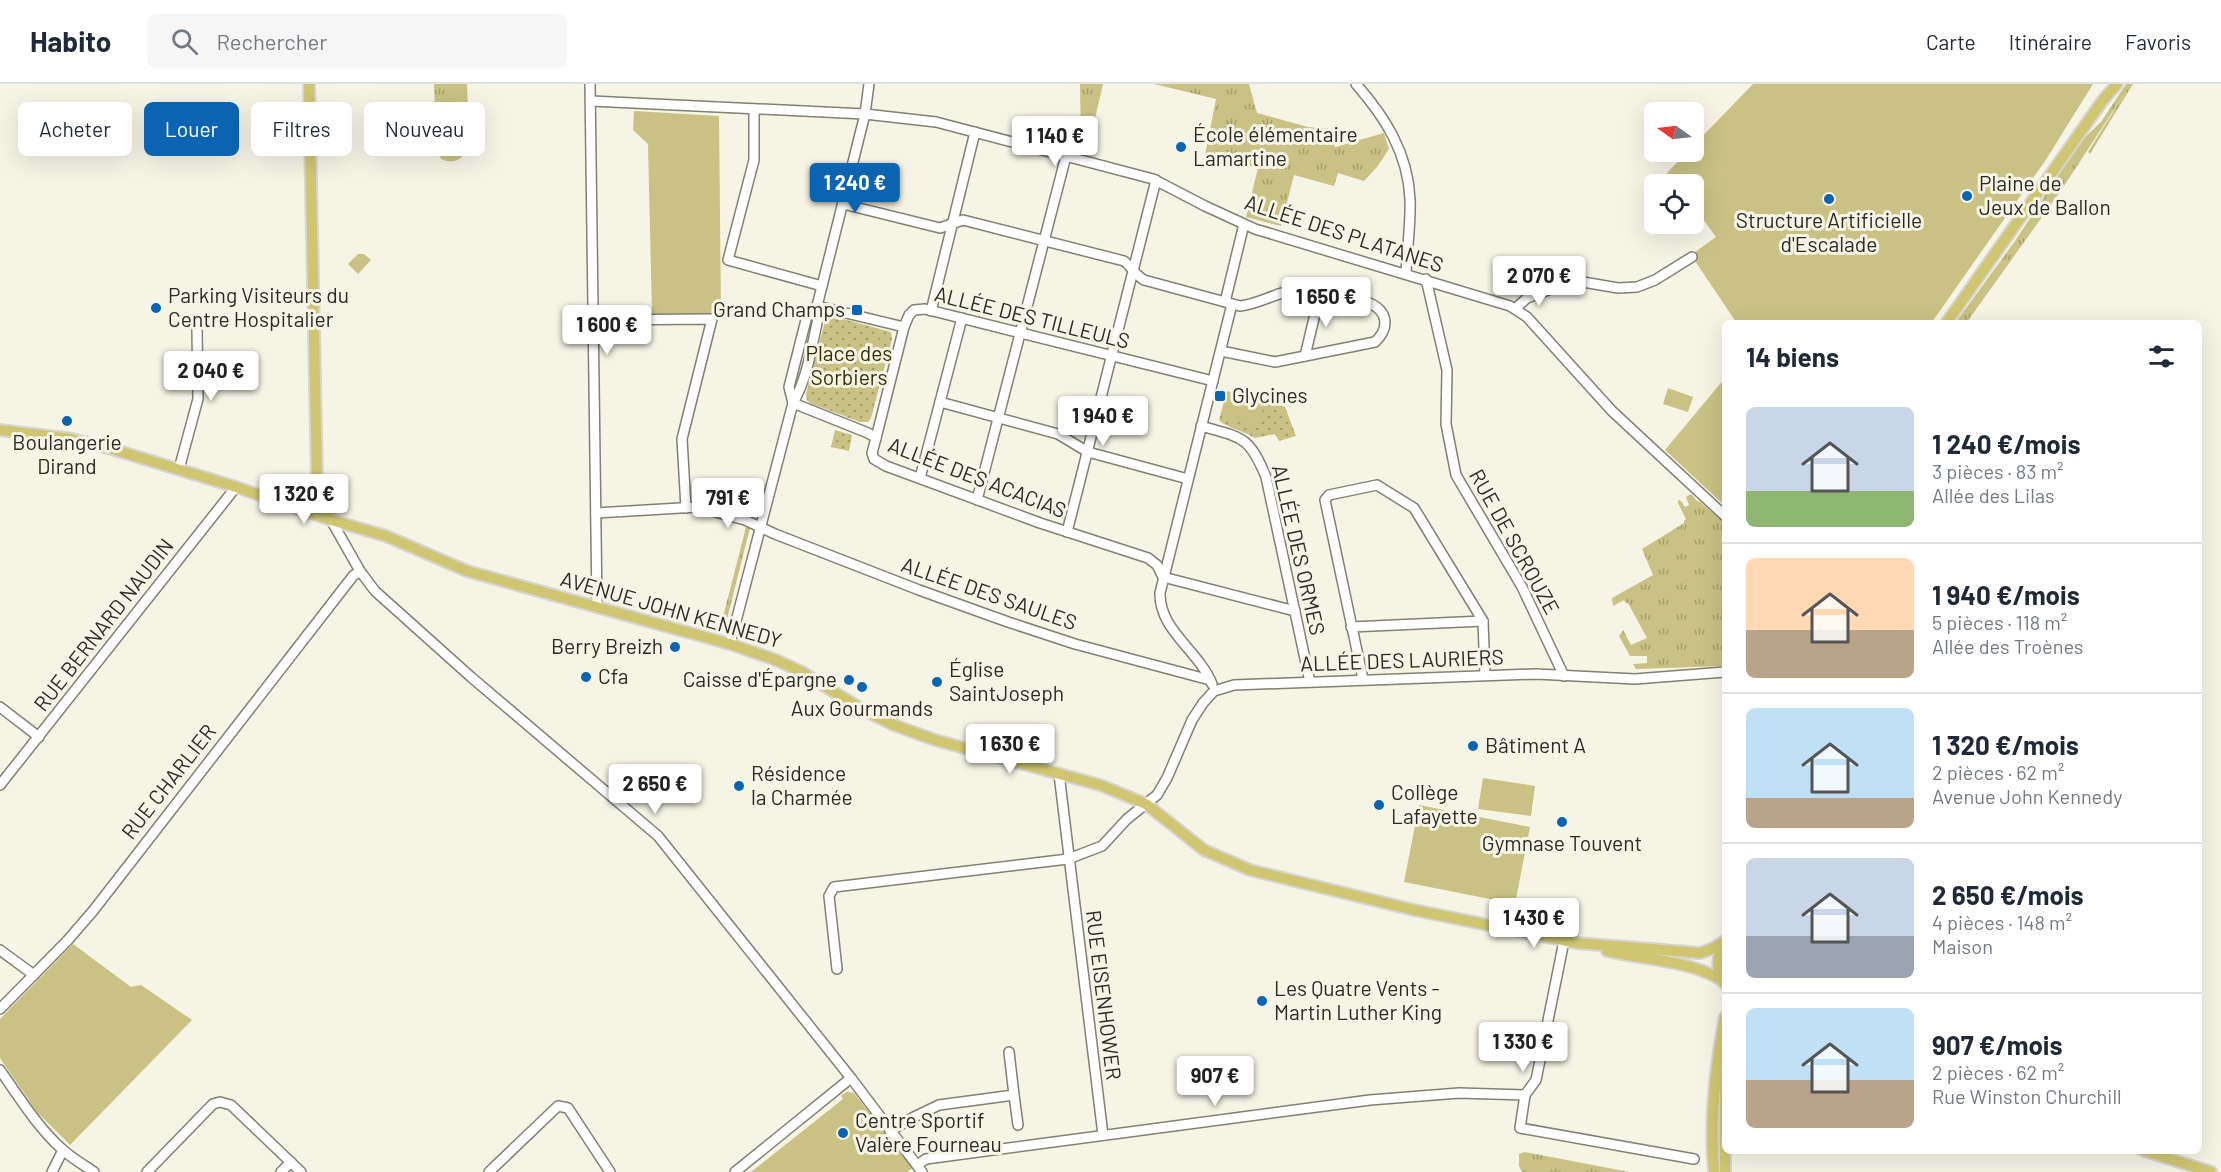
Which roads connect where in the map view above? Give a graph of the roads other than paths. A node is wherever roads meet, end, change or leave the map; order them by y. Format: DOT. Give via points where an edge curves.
graph roads {
  1 [pos="309,84"];
  2 [pos="590,84"];
  3 [pos="868,84"];
  4 [pos="1356,84"];
  5 [pos="2109,84"];
  6 [pos="2117,84"];
  7 [pos="591,100"];
  8 [pos="2103,100"];
  9 [pos="754,109"];
  10 [pos="865,114"];
  11 [pos="975,132"];
  12 [pos="1066,156"];
  13 [pos="1156,180"];
  14 [pos="843,204"];
  15 [pos="954,224"];
  16 [pos="1244,224"];
  17 [pos="1044,241"];
  18 [pos="1692,257"];
  19 [pos="1134,273"];
  20 [pos="1406,273"];
  21 [pos="1426,279"];
  22 [pos="822,286"];
  23 [pos="1320,293"];
  24 [pos="1229,303"];
  25 [pos="817,306"];
  26 [pos="1516,308"];
  27 [pos="931,311"];
  28 [pos="962,318"];
  29 [pos="593,320"];
  30 [pos="1948,320"];
  31 [pos="904,327"];
  32 [pos="197,329"];
  33 [pos="1021,333"];
  34 [pos="1221,351"];
  35 [pos="1113,356"];
  36 [pos="1305,356"];
  37 [pos="1213,381"];
  38 [pos="940,402"];
  39 [pos="793,403"];
  40 [pos="998,418"];
  41 [pos="1201,426"];
  42 [pos="0,430"];
  43 [pos="876,438"];
  44 [pos="1088,452"];
  45 [pos="179,469"];
  46 [pos="920,478"];
  47 [pos="1188,479"];
  48 [pos="316,481"];
  49 [pos="236,487"];
  50 [pos="977,500"];
  51 [pos="287,504"];
  52 [pos="686,508"];
  53 [pos="596,513"];
  54 [pos="1722,513"];
  55 [pos="331,520"];
  56 [pos="761,525"];
  57 [pos="1067,532"];
  58 [pos="360,572"];
  59 [pos="1163,577"];
  60 [pos="597,607"];
  61 [pos="1295,611"];
  62 [pos="1483,621"];
  63 [pos="1351,627"];
  64 [pos="730,644"];
  65 [pos="1722,672"];
  66 [pos="1485,675"];
  67 [pos="1564,675"];
  68 [pos="1363,679"];
  69 [pos="1210,680"];
  70 [pos="1310,682"];
  71 [pos="1214,691"];
  72 [pos="0,707"];
  73 [pos="39,737"];
  74 [pos="1059,774"];
  75 [pos="0,785"];
  76 [pos="1146,804"];
  77 [pos="1068,859"];
  78 [pos="1563,940"];
  79 [pos="1577,943"];
  80 [pos="1722,943"];
  81 [pos="1722,949"];
  82 [pos="0,950"];
  83 [pos="837,969"];
  84 [pos="34,975"];
  85 [pos="1722,978"];
  86 [pos="1722,981"];
  87 [pos="0,1009"];
  88 [pos="1722,1037"];
  89 [pos="1009,1052"];
  90 [pos="0,1070"];
  91 [pos="850,1078"];
  92 [pos="1014,1095"];
  93 [pos="1525,1095"];
  94 [pos="1018,1125"];
  95 [pos="890,1131"];
  96 [pos="1103,1135"];
  97 [pos="63,1150"];
  98 [pos="1725,1154"];
  99 [pos="2152,1154"];
  100 [pos="1694,1160"];
  101 [pos="291,1162"];
  102 [pos="920,1168"];
  103 [pos="2189,1169"];
  104 [pos="52,1172"];
  105 [pos="94,1172"];
  106 [pos="147,1172"];
  107 [pos="281,1172"];
  108 [pos="301,1172"];
  109 [pos="489,1172"];
  110 [pos="610,1172"];
  111 [pos="735,1172"];
  112 [pos="1714,1172"];
  113 [pos="1725,1172"];
  114 [pos="2211,1172"];
  1 -- 48 [label="main road"];
  2 -- 7 [label="street"];
  3 -- 10 [label="street"];
  4 -- 20 [label="street" via="1387,123 1406,169 1410,199"];
  5 -- 8 [label="main road"];
  6 -- 8 [label="main road"];
  7 -- 9 [label="street, ALLÉE DES PLATANES"];
  7 -- 29 [label="street"];
  8 -- 30 [label="main road"];
  9 -- 10 [label="street, ALLÉE DES PLATANES"];
  9 -- 22 [label="street" via="754,160 728,260"];
  10 -- 11 [label="street, ALLÉE DES PLATANES" via="936,122"];
  10 -- 14 [label="street"];
  11 -- 12 [label="street, ALLÉE DES PLATANES"];
  11 -- 15 [label="street"];
  12 -- 13 [label="street, ALLÉE DES PLATANES"];
  12 -- 17 [label="street"];
  13 -- 16 [label="street, ALLÉE DES PLATANES"];
  13 -- 19 [label="street"];
  14 -- 15 [label="street" via="940,228"];
  14 -- 22 [label="street"];
  15 -- 17 [label="street" via="963,220"];
  15 -- 27 [label="street"];
  16 -- 20 [label="street, ALLÉE DES PLATANES"];
  16 -- 24 [label="street"];
  17 -- 19 [label="street" via="1124,261"];
  17 -- 33 [label="street"];
  18 -- 26 [label="street" via="1637,287 1567,283 1527,298"];
  19 -- 24 [label="street" via="1144,280"];
  19 -- 35 [label="street"];
  20 -- 21 [label="street, ALLÉE DES PLATANES"];
  21 -- 26 [label="street, ALLÉE DES PLATANES"];
  21 -- 67 [label="street, RUE DE SCROUZE" via="1447,370 1446,424 1456,475 1522,587"];
  22 -- 25 [label="street"];
  23 -- 24 [label="street" via="1294,289 1250,305"];
  23 -- 36 [label="street"];
  23 -- 36 [label="street" via="1379,307 1385,327 1375,342"];
  24 -- 34 [label="street"];
  25 -- 31 [label="street"];
  25 -- 39 [label="street" via="808,312 789,387"];
  26 -- 54 [label="street, ALLÉE DES PLATANES" via="1612,411"];
  27 -- 28 [label="street, ALLÉE DES TILLEULS"];
  27 -- 31 [label="street, ALLÉE DES TILLEULS" via="914,310"];
  28 -- 33 [label="street, ALLÉE DES TILLEULS"];
  28 -- 38 [label="street"];
  29 -- 52 [label="street" via="712,319 682,439"];
  29 -- 53 [label="street"];
  31 -- 43 [label="street"];
  32 -- 45 [label="street" via="198,399"];
  33 -- 35 [label="street, ALLÉE DES TILLEULS"];
  33 -- 40 [label="street"];
  34 -- 36 [label="street" via="1268,362"];
  34 -- 37 [label="street"];
  35 -- 37 [label="street, ALLÉE DES TILLEULS"];
  35 -- 44 [label="street"];
  37 -- 41 [label="street"];
  38 -- 40 [label="street"];
  38 -- 46 [label="street"];
  39 -- 43 [label="street, ALLÉE DES ACACIAS"];
  39 -- 56 [label="street"];
  40 -- 44 [label="street" via="1058,434"];
  40 -- 50 [label="street"];
  41 -- 47 [label="street"];
  41 -- 61 [label="street, ALLÉE DES ORMES" via="1240,437 1256,454 1266,477"];
  42 -- 45 [label="main road, AVENUE JOHN KENNEDY" via="72,439"];
  43 -- 46 [label="street, ALLÉE DES ACACIAS" via="874,459"];
  44 -- 47 [label="street"];
  44 -- 57 [label="street"];
  45 -- 49 [label="main road, AVENUE JOHN KENNEDY"];
  46 -- 50 [label="street, ALLÉE DES ACACIAS"];
  47 -- 59 [label="street"];
  48 -- 51 [label="main road" via="314,498 308,504"];
  48 -- 55 [label="main road"];
  49 -- 51 [label="main road, AVENUE JOHN KENNEDY"];
  49 -- 73 [label="street, RUE BERNARD NAUDIN"];
  50 -- 57 [label="street, ALLÉE DES ACACIAS"];
  51 -- 55 [label="main road, AVENUE JOHN KENNEDY"];
  52 -- 53 [label="street, ALLÉE DES SAULES"];
  52 -- 56 [label="street, ALLÉE DES SAULES" via="697,507"];
  53 -- 60 [label="street"];
  55 -- 58 [label="street"];
  55 -- 60 [label="main road, AVENUE JOHN KENNEDY" via="386,536 468,571"];
  56 -- 64 [label="street"];
  56 -- 69 [label="street, ALLÉE DES SAULES" via="808,547 1008,622"];
  57 -- 59 [label="street, ALLÉE DES ACACIAS" via="1148,558"];
  58 -- 84 [label="street, RUE CHARLIER" via="352,576 93,911"];
  58 -- 91 [label="street" via="419,632 658,836"];
  59 -- 61 [label="street"];
  59 -- 69 [label="street" via="1160,604 1166,621"];
  60 -- 64 [label="main road, AVENUE JOHN KENNEDY"];
  61 -- 70 [label="street, ALLÉE DES ORMES"];
  62 -- 63 [label="street"];
  62 -- 63 [label="street" via="1414,508 1377,485 1329,495 1325,500"];
  62 -- 66 [label="street"];
  63 -- 68 [label="street"];
  64 -- 74 [label="main road, AVENUE JOHN KENNEDY" via="802,672 894,725"];
  65 -- 67 [label="street, ALLÉE DES LAURIERS" via="1635,679"];
  66 -- 67 [label="street, ALLÉE DES LAURIERS"];
  66 -- 68 [label="street, ALLÉE DES LAURIERS"];
  68 -- 70 [label="street, ALLÉE DES LAURIERS"];
  69 -- 71 [label="street"];
  70 -- 71 [label="street, ALLÉE DES LAURIERS" via="1234,685"];
  71 -- 76 [label="street" via="1192,720 1157,795"];
  72 -- 73 [label="street"];
  73 -- 75 [label="street, RUE BERNARD NAUDIN"];
  74 -- 76 [label="main road, AVENUE JOHN KENNEDY"];
  74 -- 77 [label="street, RUE EISENHOWER"];
  76 -- 77 [label="street" via="1102,846"];
  76 -- 78 [label="main road, AVENUE JOHN KENNEDY" via="1204,850 1250,870 1414,910"];
  77 -- 83 [label="street" via="834,887 829,896"];
  77 -- 96 [label="street, RUE EISENHOWER"];
  78 -- 79 [label="main road, AVENUE JOHN KENNEDY"];
  78 -- 93 [label="street" via="1536,1080"];
  79 -- 80 [label="main road, AVENUE JOHN KENNEDY" via="1700,953"];
  79 -- 86 [label="main road, AVENUE JOHN KENNEDY" via="1704,970"];
  81 -- 85 [label="main road" via="1718,960"];
  82 -- 84 [label="street"];
  84 -- 87 [label="street, RUE CHARLIER"];
  88 -- 112 [label="main road" via="1712,1102"];
  89 -- 92 [label="street"];
  90 -- 97 [label="street" via="26,1108"];
  91 -- 95 [label="street"];
  91 -- 111 [label="street"];
  92 -- 94 [label="street"];
  92 -- 95 [label="street" via="939,1105"];
  93 -- 96 [label="street" via="1422,1095"];
  93 -- 100 [label="street" via="1520,1128"];
  95 -- 102 [label="street"];
  96 -- 102 [label="street" via="926,1159"];
  97 -- 104 [label="street"];
  97 -- 105 [label="street"];
  98 -- 113 [label="main road"];
  99 -- 103 [label="main road"];
  101 -- 106 [label="street" via="231,1105 220,1102 213,1104"];
  101 -- 107 [label="street"];
  101 -- 108 [label="street"];
  103 -- 114 [label="main road"];
  109 -- 110 [label="street" via="558,1106 568,1108"];
}
